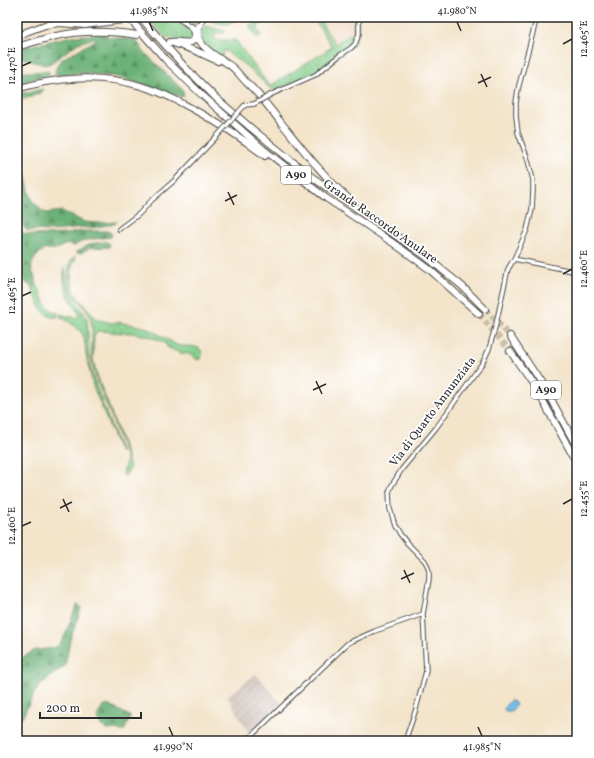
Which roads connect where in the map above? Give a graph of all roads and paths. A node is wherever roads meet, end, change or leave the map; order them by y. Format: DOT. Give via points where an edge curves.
graph roads {
  1 [pos="70,17"];
  2 [pos="140,17"];
  3 [pos="202,17"];
  4 [pos="359,17"];
  5 [pos="537,17"];
  6 [pos="127,18"];
  7 [pos="182,18"];
  8 [pos="97,22"];
  9 [pos="199,26"];
  10 [pos="191,27"];
  11 [pos="137,35"];
  12 [pos="17,38"];
  13 [pos="17,47"];
  14 [pos="243,79"];
  15 [pos="17,89"];
  16 [pos="326,198"];
  17 [pos="369,216"];
  18 [pos="119,229"];
  19 [pos="514,259"];
  20 [pos="577,272"];
  21 [pos="485,309"];
  22 [pos="479,314"];
  23 [pos="510,336"];
  24 [pos="510,351"];
  25 [pos="577,447"];
  26 [pos="577,463"];
  27 [pos="423,614"];
  28 [pos="246,741"];
  29 [pos="405,741"];
  1 -- 8 [label="highway" via="79,21"];
  2 -- 17 [label="highway, Grande Raccordo Anulare / A90" via="216,98 312,177"];
  3 -- 9 [label="street" via="203,21"];
  4 -- 18 [label="street, bridge" via="359,34 351,48 315,75 254,104 245,105 140,214"];
  5 -- 19 [label="street, Via di Quarto Annunziata" via="516,103 518,133 532,174 533,200 527,230"];
  6 -- 8 [label="highway" via="113,22"];
  6 -- 16 [label="highway, Grande Raccordo Anulare / A90" via="202,95 263,149"];
  7 -- 10 [label="street"];
  8 -- 12 [label="highway" via="85,25 49,24"];
  9 -- 10 [label="street"];
  9 -- 14 [label="highway" via="197,34 202,45 232,67"];
  10 -- 14 [label="highway" via="195,34 193,41 169,42 208,56"];
  11 -- 13 [label="highway" via="79,32"];
  14 -- 17 [label="highway" via="261,97 314,163"];
  15 -- 16 [label="highway" via="65,79 117,81 147,88 219,124 292,177"];
  16 -- 22 [label="highway, Grande Raccordo Anulare / A90" via="429,269"];
  17 -- 21 [label="highway, Grande Raccordo Anulare / A90" via="424,255"];
  19 -- 20 [label="street"];
  19 -- 27 [label="street, Via di Quarto Annunziata" via="508,269 496,324 483,362 436,428 402,469 389,492 390,509 397,528 429,568"];
  23 -- 25 [label="highway, A90" via="547,392"];
  24 -- 26 [label="highway, A90" via="537,390"];
  27 -- 28 [label="street" via="375,631 348,644"];
  27 -- 29 [label="street, Via di Quarto Annunziata" via="426,671"];
}
